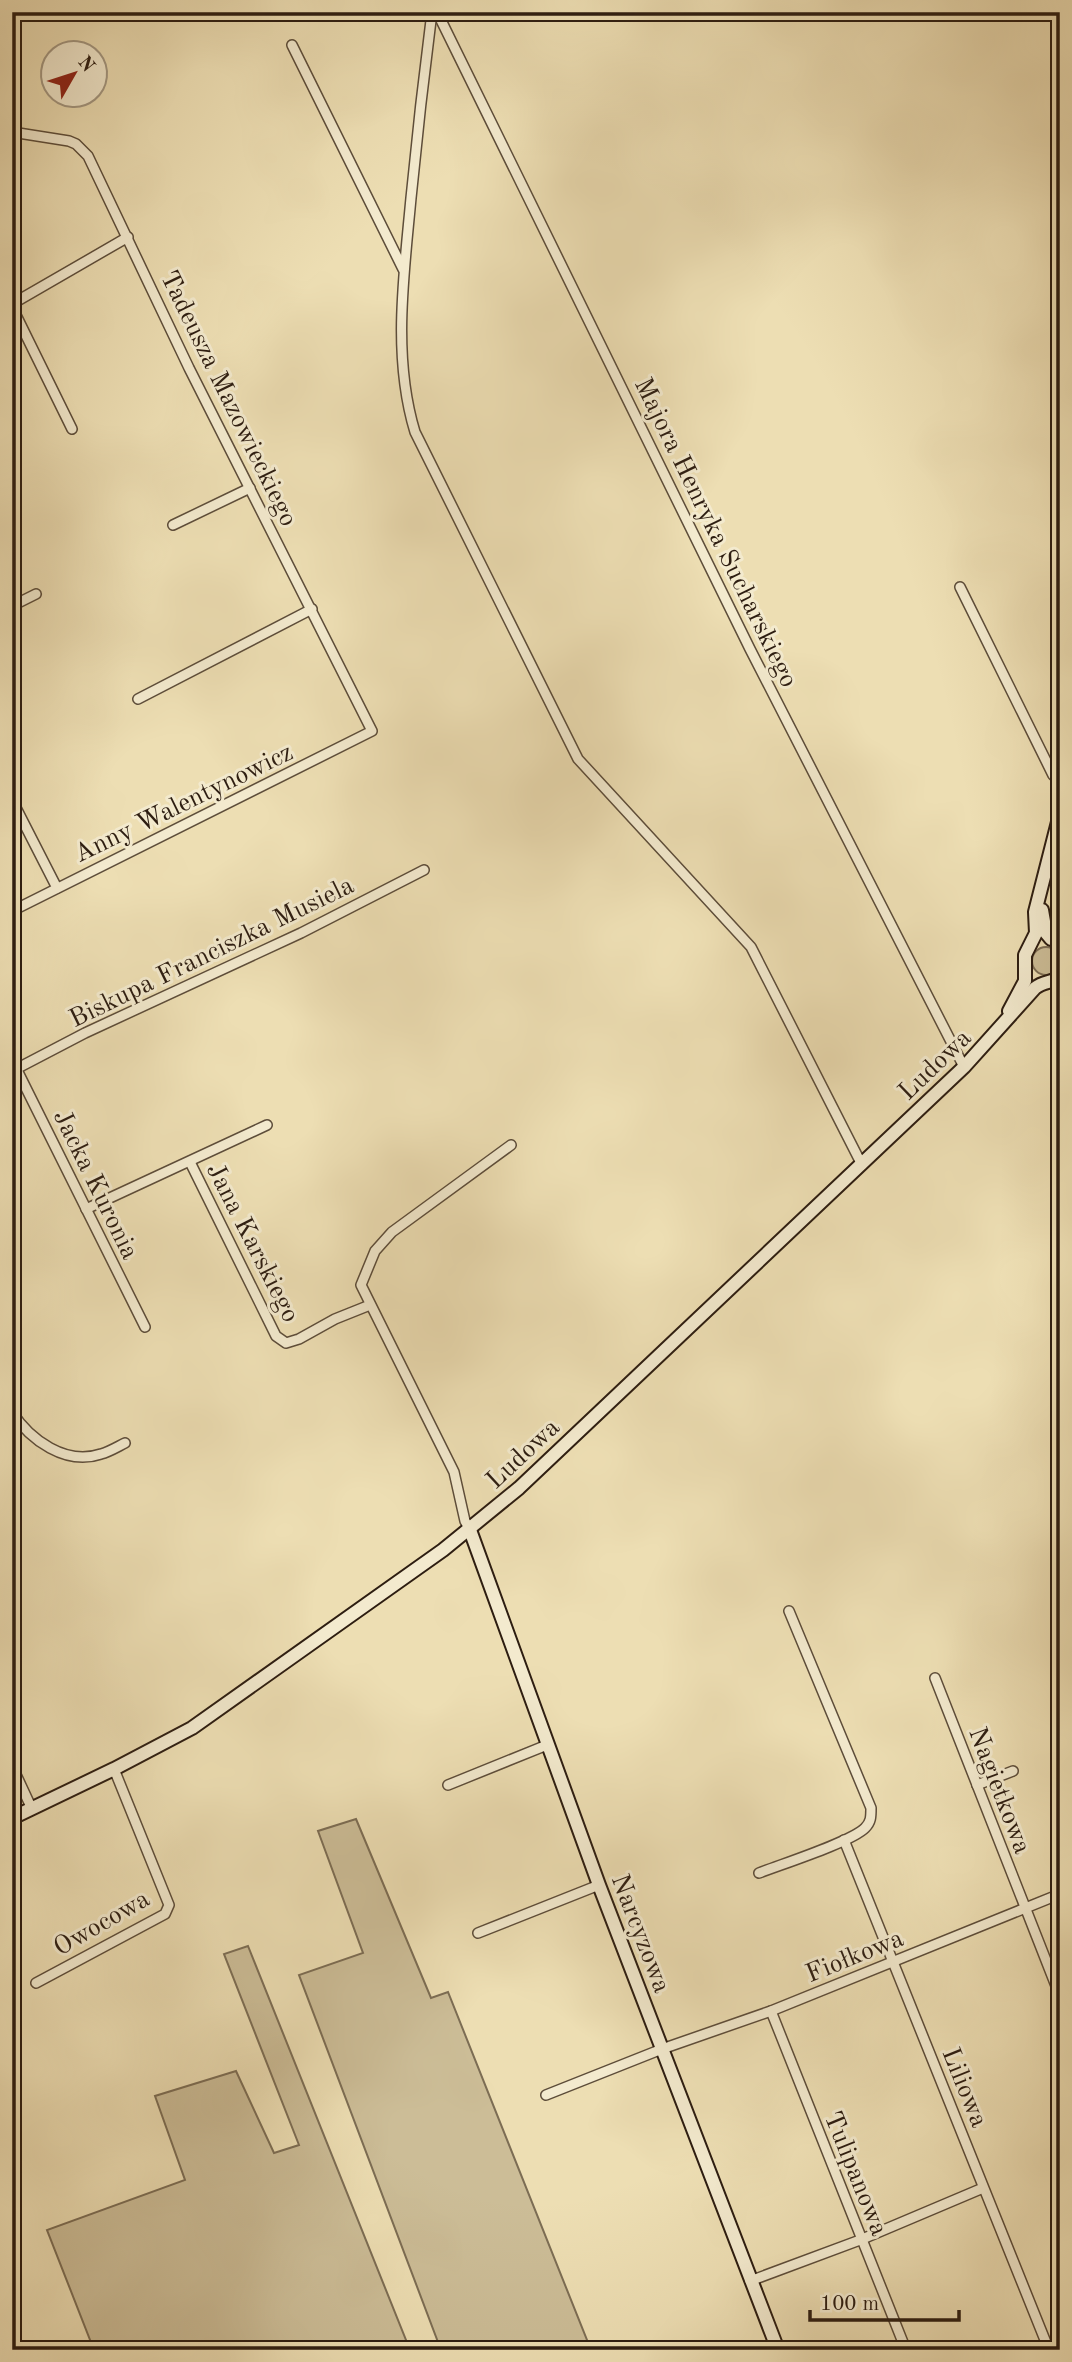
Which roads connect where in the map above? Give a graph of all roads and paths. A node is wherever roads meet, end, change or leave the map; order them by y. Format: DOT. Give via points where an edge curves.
graph roads {
  1 [pos="435,12"];
  2 [pos="292,44"];
  3 [pos="12,132"];
  4 [pos="128,237"];
  5 [pos="404,271"];
  6 [pos="12,305"];
  7 [pos="72,429"];
  8 [pos="250,488"];
  9 [pos="173,525"];
  10 [pos="960,587"];
  11 [pos="36,594"];
  12 [pos="12,606"];
  13 [pos="312,609"];
  14 [pos="138,699"];
  15 [pos="372,731"];
  16 [pos="1060,782"];
  17 [pos="12,800"];
  18 [pos="1060,814"];
  19 [pos="424,870"];
  20 [pos="57,888"];
  21 [pos="1041,893"];
  22 [pos="12,911"];
  23 [pos="1056,942"];
  24 [pos="1031,945"];
  25 [pos="1026,968"];
  26 [pos="1060,977"];
  27 [pos="1044,982"];
  28 [pos="997,1033"];
  29 [pos="14,1065"];
  30 [pos="964,1067"];
  31 [pos="267,1125"];
  32 [pos="511,1145"];
  33 [pos="190,1162"];
  34 [pos="862,1164"];
  35 [pos="86,1209"];
  36 [pos="370,1306"];
  37 [pos="145,1327"];
  38 [pos="12,1412"];
  39 [pos="125,1443"];
  40 [pos="470,1530"];
  41 [pos="789,1611"];
  42 [pos="935,1678"];
  43 [pos="547,1745"];
  44 [pos="12,1766"];
  45 [pos="114,1769"];
  46 [pos="1013,1771"];
  47 [pos="448,1784"];
  48 [pos="977,1785"];
  49 [pos="32,1808"];
  50 [pos="12,1818"];
  51 [pos="844,1840"];
  52 [pos="759,1873"];
  53 [pos="599,1885"];
  54 [pos="1060,1894"];
  55 [pos="1024,1908"];
  56 [pos="478,1933"];
  57 [pos="894,1962"];
  58 [pos="36,1983"];
  59 [pos="1060,1996"];
  60 [pos="771,2011"];
  61 [pos="662,2049"];
  62 [pos="546,2095"];
  63 [pos="984,2188"];
  64 [pos="860,2240"];
  65 [pos="750,2281"];
  66 [pos="778,2350"];
  67 [pos="906,2350"];
  68 [pos="1049,2350"];
  1 -- 5 [label="street"];
  1 -- 30 [label="street, Majora Henryka Sucharskiego" via="750,649"];
  2 -- 5 [label="street"];
  3 -- 4 [label="street, Tadeusza Mazowieckiego" via="76,144 88,156"];
  4 -- 6 [label="street"];
  4 -- 8 [label="street, Tadeusza Mazowieckiego"];
  5 -- 34 [label="street" via="402,344 415,432 574,753 755,953"];
  6 -- 7 [label="street"];
  8 -- 9 [label="street"];
  8 -- 13 [label="street, Tadeusza Mazowieckiego"];
  10 -- 16 [label="street"];
  11 -- 12 [label="street"];
  13 -- 14 [label="street"];
  13 -- 15 [label="street, Tadeusza Mazowieckiego"];
  15 -- 20 [label="street, Anny Walentynowicz"];
  17 -- 20 [label="street"];
  18 -- 21 [label="main road, Ludowa"];
  19 -- 29 [label="street, Biskupa Franciszka Musiela" via="301,933"];
  20 -- 22 [label="street, Anny Walentynowicz"];
  21 -- 23 [label="main road" via="1044,924"];
  21 -- 24 [label="main road, Ludowa"];
  23 -- 24 [label="main road" via="1041,939"];
  24 -- 25 [label="main road, Ludowa" via="1025,955"];
  25 -- 27 [label="main road" via="1032,978"];
  25 -- 28 [label="main road, Ludowa" via="1025,981"];
  26 -- 27 [label="main road, Ludowa"];
  27 -- 28 [label="main road, Ludowa"];
  28 -- 30 [label="main road, Ludowa"];
  29 -- 35 [label="street, Jacka Kuronia"];
  30 -- 34 [label="main road, Ludowa"];
  31 -- 33 [label="street"];
  32 -- 36 [label="street" via="382,1242 361,1285"];
  33 -- 35 [label="street"];
  33 -- 36 [label="street, Jana Karskiego" via="281,1341 299,1339"];
  34 -- 40 [label="main road, Ludowa"];
  35 -- 37 [label="street, Jacka Kuronia"];
  36 -- 40 [label="street" via="454,1472"];
  38 -- 39 [label="street" via="41,1443 59,1452 89,1457"];
  40 -- 43 [label="main road, Narcyzowa"];
  40 -- 45 [label="main road, Ludowa" via="192,1728"];
  41 -- 51 [label="street" via="871,1808 871,1821 864,1830"];
  42 -- 48 [label="street, Nagietkowa"];
  43 -- 47 [label="street"];
  43 -- 53 [label="main road, Narcyzowa"];
  44 -- 49 [label="street"];
  45 -- 49 [label="main road, Ludowa"];
  45 -- 58 [label="street, Owocowa" via="169,1905 165,1914"];
  46 -- 48 [label="street"];
  48 -- 55 [label="street, Nagietkowa"];
  49 -- 50 [label="main road, Ludowa"];
  51 -- 52 [label="street"];
  51 -- 57 [label="street, Liliowa"];
  53 -- 56 [label="street"];
  53 -- 61 [label="main road, Narcyzowa"];
  54 -- 55 [label="street, Fiołkowa"];
  55 -- 57 [label="street, Fiołkowa"];
  55 -- 59 [label="street, Nagietkowa"];
  57 -- 60 [label="street, Fiołkowa"];
  57 -- 63 [label="street, Liliowa"];
  60 -- 61 [label="street, Fiołkowa"];
  60 -- 64 [label="street, Tulipanowa"];
  61 -- 62 [label="street, Fiołkowa"];
  61 -- 65 [label="main road, Narcyzowa"];
  63 -- 64 [label="street"];
  63 -- 68 [label="street, Liliowa"];
  64 -- 65 [label="street"];
  64 -- 67 [label="street, Tulipanowa"];
  65 -- 66 [label="main road, Narcyzowa"];
}
